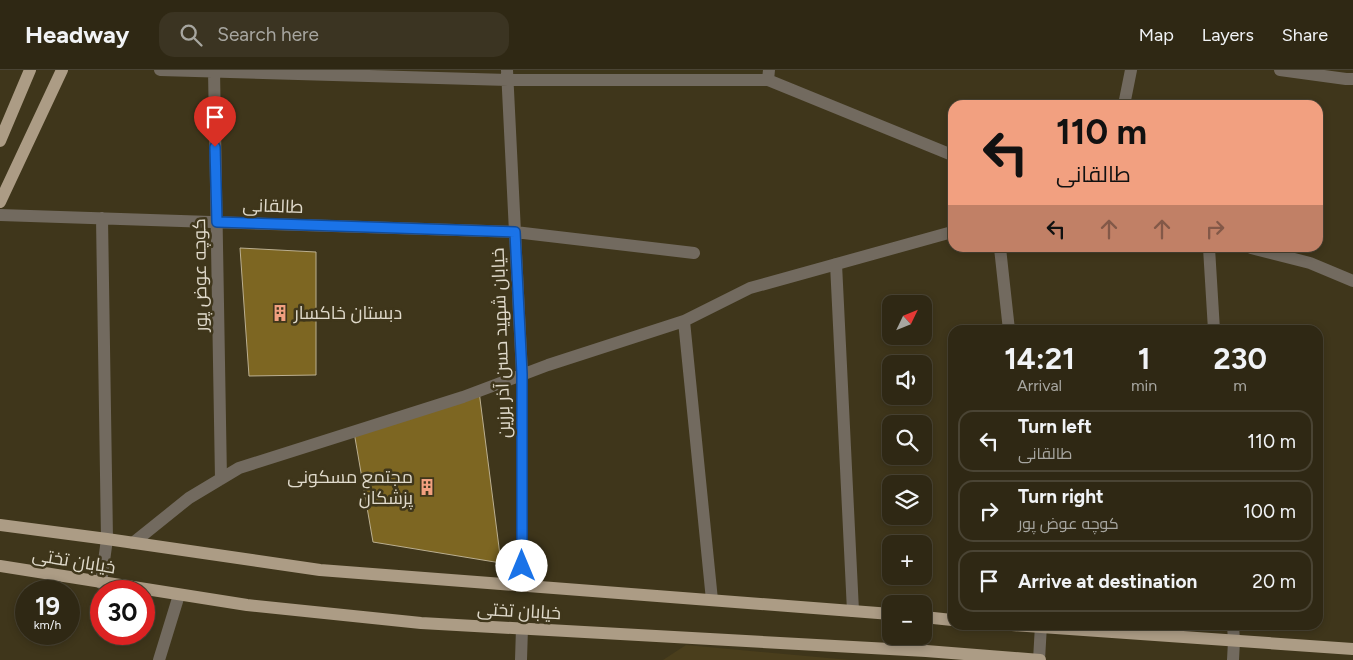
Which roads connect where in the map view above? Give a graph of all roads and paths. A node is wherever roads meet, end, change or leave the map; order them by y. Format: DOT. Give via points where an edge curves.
graph roads {
  1 [pos="30,70"];
  2 [pos="62,70"];
  3 [pos="160,70"];
  4 [pos="1130,70"];
  5 [pos="1280,70"];
  6 [pos="214,71"];
  7 [pos="508,75"];
  8 [pos="768,75"];
  9 [pos="1353,79"];
  10 [pos="1125,100"];
  11 [pos="0,140"];
  12 [pos="948,153"];
  13 [pos="0,202"];
  14 [pos="0,215"];
  15 [pos="102,218"];
  16 [pos="217,222"];
  17 [pos="515,232"];
  18 [pos="948,233"];
  19 [pos="694,252"];
  20 [pos="1000,252"];
  21 [pos="1209,252"];
  22 [pos="1268,252"];
  23 [pos="836,264"];
  24 [pos="1353,281"];
  25 [pos="684,321"];
  26 [pos="1008,325"];
  27 [pos="1214,325"];
  28 [pos="522,374"];
  29 [pos="221,479"];
  30 [pos="0,525"];
  31 [pos="108,539"];
  32 [pos="133,543"];
  33 [pos="0,566"];
  34 [pos="102,580"];
  35 [pos="90,581"];
  36 [pos="522,585"];
  37 [pos="155,591"];
  38 [pos="179,595"];
  39 [pos="712,600"];
  40 [pos="853,611"];
  41 [pos="882,613"];
  42 [pos="932,618"];
  43 [pos="948,620"];
  44 [pos="522,628"];
  45 [pos="1041,630"];
  46 [pos="1092,630"];
  47 [pos="1233,630"];
  48 [pos="1234,641"];
  49 [pos="1353,649"];
  50 [pos="159,660"];
  51 [pos="520,660"];
  52 [pos="1039,660"];
  53 [pos="1233,660"];
  1 -- 11 [label="main road"];
  2 -- 13 [label="main road"];
  3 -- 6 [label="street"];
  4 -- 10 [label="street"];
  5 -- 9 [label="street"];
  6 -- 7 [label="street"];
  6 -- 16 [label="street, کوچه عوض پور"];
  7 -- 8 [label="street"];
  7 -- 17 [label="street, خیابان شهید حسن آذر برزین"];
  8 -- 12 [label="street"];
  14 -- 15 [label="street, طالقانی"];
  15 -- 16 [label="street, طالقانی"];
  15 -- 31 [label="street"];
  16 -- 17 [label="street, طالقانی"];
  16 -- 29 [label="street, کوچه عوض پور"];
  17 -- 19 [label="street, طالقانی"];
  17 -- 28 [label="street, خیابان شهید حسن آذر برزین"];
  18 -- 23 [label="street"];
  20 -- 26 [label="street"];
  21 -- 27 [label="street"];
  22 -- 24 [label="street" via="1310,262"];
  23 -- 25 [label="street" via="750,288"];
  23 -- 40 [label="street"];
  25 -- 28 [label="street"];
  25 -- 39 [label="street"];
  28 -- 29 [label="street" via="463,397 239,468"];
  28 -- 36 [label="street, خیابان شهید حسن آذر برزین"];
  29 -- 32 [label="street" via="190,498"];
  30 -- 31 [label="main road, خیابان تختی"];
  31 -- 32 [label="main road, خیابان تختی"];
  31 -- 34 [label="street"];
  32 -- 36 [label="main road, خیابان تختی" via="320,570"];
  33 -- 35 [label="main road, خیابان تختی"];
  36 -- 39 [label="main road, خیابان تختی"];
  37 -- 38 [label="main road, خیابان تختی"];
  38 -- 44 [label="main road, خیابان تختی" via="421,623"];
  38 -- 50 [label="street"];
  39 -- 40 [label="main road, خیابان تختی"];
  40 -- 41 [label="main road, خیابان تختی"];
  42 -- 43 [label="main road"];
  44 -- 51 [label="street"];
  44 -- 52 [label="main road, خیابان تختی"];
  45 -- 52 [label="street"];
  46 -- 48 [label="main road"];
  47 -- 48 [label="street"];
  48 -- 49 [label="main road"];
  48 -- 53 [label="street"];
}
